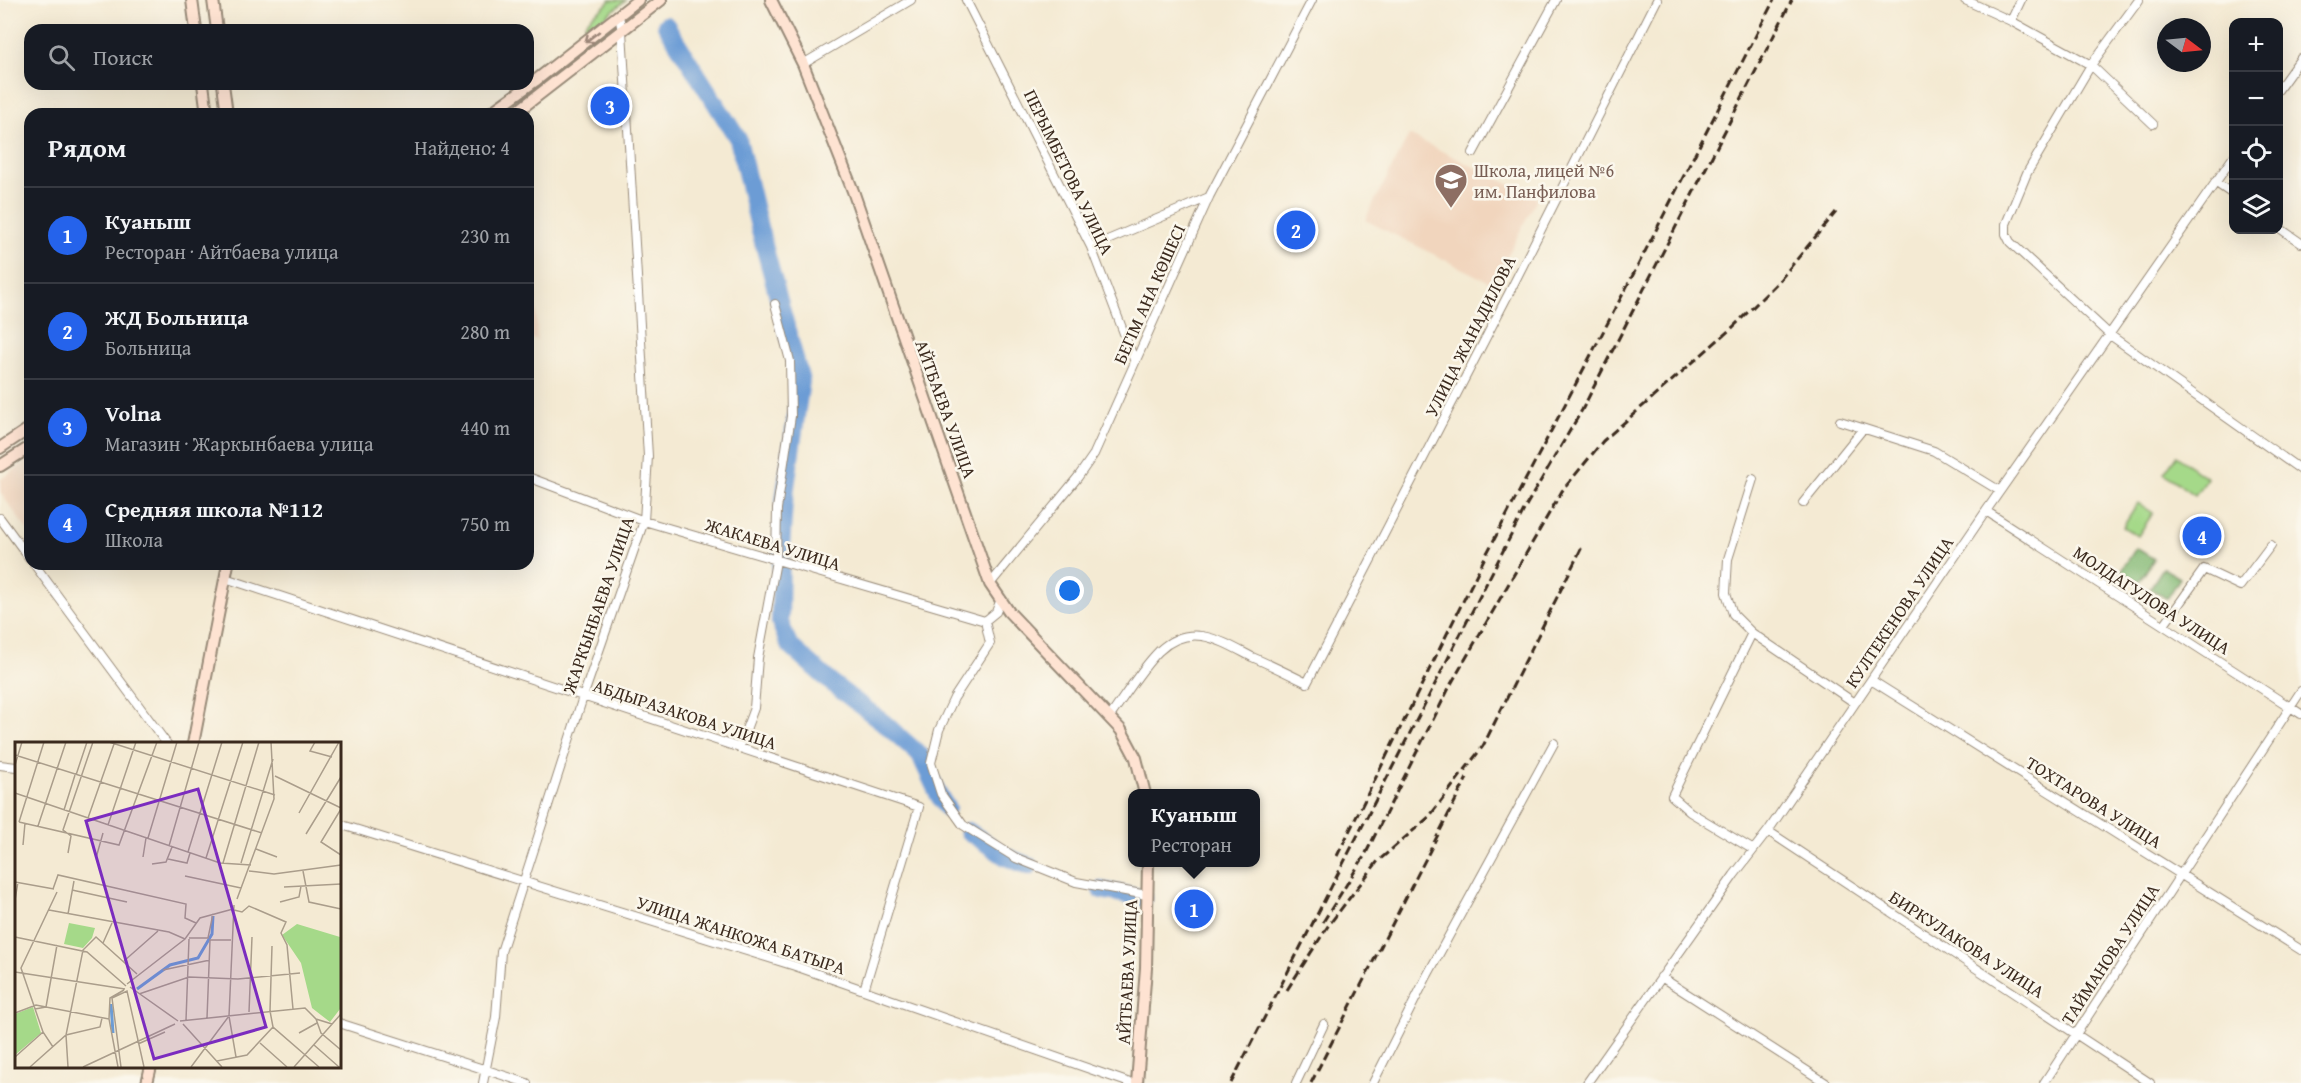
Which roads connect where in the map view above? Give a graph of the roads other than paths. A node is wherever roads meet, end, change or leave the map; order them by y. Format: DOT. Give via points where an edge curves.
graph roads {
  1 [pos="192,0"];
  2 [pos="213,0"];
  3 [pos="661,0"];
  4 [pos="771,0"];
  5 [pos="911,0"];
  6 [pos="966,0"];
  7 [pos="1312,0"];
  8 [pos="1556,0"];
  9 [pos="1657,0"];
  10 [pos="1965,0"];
  11 [pos="2021,0"];
  12 [pos="2139,0"];
  13 [pos="635,1"];
  14 [pos="619,16"];
  15 [pos="2010,21"];
  16 [pos="195,24"];
  17 [pos="216,24"];
  18 [pos="622,31"];
  19 [pos="2301,58"];
  20 [pos="803,64"];
  21 [pos="2091,66"];
  22 [pos="534,82"];
  23 [pos="2283,83"];
  24 [pos="204,90"];
  25 [pos="225,90"];
  26 [pos="522,90"];
  27 [pos="206,108"];
  28 [pos="226,108"];
  29 [pos="497,108"];
  30 [pos="522,108"];
  31 [pos="2153,124"];
  32 [pos="1473,153"];
  33 [pos="2229,163"];
  34 [pos="2215,182"];
  35 [pos="2229,192"];
  36 [pos="1209,197"];
  37 [pos="2283,230"];
  38 [pos="2301,243"];
  39 [pos="1091,247"];
  40 [pos="775,304"];
  41 [pos="2110,335"];
  42 [pos="1135,362"];
  43 [pos="1840,421"];
  44 [pos="1862,430"];
  45 [pos="24,432"];
  46 [pos="0,448"];
  47 [pos="24,451"];
  48 [pos="0,466"];
  49 [pos="2301,470"];
  50 [pos="534,479"];
  51 [pos="1753,479"];
  52 [pos="2000,491"];
  53 [pos="1803,503"];
  54 [pos="1986,511"];
  55 [pos="0,518"];
  56 [pos="644,521"];
  57 [pos="2271,545"];
  58 [pos="24,551"];
  59 [pos="776,561"];
  60 [pos="38,570"];
  61 [pos="227,570"];
  62 [pos="225,578"];
  63 [pos="990,584"];
  64 [pos="1001,599"];
  65 [pos="985,621"];
  66 [pos="2164,625"];
  67 [pos="1752,633"];
  68 [pos="1871,680"];
  69 [pos="2301,691"];
  70 [pos="583,697"];
  71 [pos="1856,703"];
  72 [pos="2290,707"];
  73 [pos="2301,714"];
  74 [pos="1109,718"];
  75 [pos="166,742"];
  76 [pos="193,742"];
  77 [pos="1554,743"];
  78 [pos="739,748"];
  79 [pos="0,765"];
  80 [pos="15,767"];
  81 [pos="1144,789"];
  82 [pos="340,824"];
  83 [pos="1768,831"];
  84 [pos="1752,849"];
  85 [pos="1148,867"];
  86 [pos="2180,874"];
  87 [pos="522,882"];
  88 [pos="1147,895"];
  89 [pos="2301,950"];
  90 [pos="1661,977"];
  91 [pos="864,990"];
  92 [pos="340,1023"];
  93 [pos="1324,1024"];
  94 [pos="2076,1034"];
  95 [pos="151,1068"];
  96 [pos="485,1070"];
  97 [pos="147,1083"];
  98 [pos="483,1083"];
  99 [pos="527,1083"];
  100 [pos="1130,1083"];
  101 [pos="1137,1083"];
  102 [pos="1296,1083"];
  103 [pos="1373,1083"];
  104 [pos="1587,1083"];
  105 [pos="1826,1083"];
  106 [pos="2044,1083"];
  107 [pos="2150,1083"];
  1 -- 16 [label="street"];
  2 -- 17 [label="street"];
  3 -- 18 [label="street"];
  4 -- 20 [label="street, АЙТБАЕВА УЛИЦА"];
  5 -- 20 [label="street"];
  6 -- 39 [label="street, ПЕРЫМБЕТОВА УЛИЦА"];
  7 -- 36 [label="street, БЕГІМ АНА КӨШЕСІ"];
  8 -- 32 [label="street"];
  9 -- 74 [label="street, УЛИЦА ЖАНАДИЛОВА" via="1307,683 1217,638 1183,637 1159,651"];
  10 -- 15 [label="street"];
  11 -- 15 [label="street"];
  12 -- 21 [label="street"];
  13 -- 14 [label="street"];
  14 -- 18 [label="street, ЖАРКЫНБАЕВА УЛИЦА"];
  14 -- 22 [label="street, one-way"];
  15 -- 21 [label="street"];
  18 -- 30 [label="street"];
  18 -- 56 [label="street, ЖАРКЫНБАЕВА УЛИЦА" via="648,456"];
  19 -- 23 [label="street"];
  20 -- 63 [label="street, АЙТБАЕВА УЛИЦА" via="878,262"];
  21 -- 31 [label="street"];
  21 -- 41 [label="street" via="2027,173 2006,224 2006,234"];
  24 -- 27 [label="street"];
  25 -- 28 [label="street"];
  26 -- 29 [label="street, one-way"];
  33 -- 34 [label="street, КУЛТЕКЕНОВА УЛИЦА"];
  34 -- 35 [label="street"];
  34 -- 41 [label="street, КУЛТЕКЕНОВА УЛИЦА"];
  36 -- 39 [label="street"];
  36 -- 42 [label="street, БЕГІМ АНА КӨШЕСІ"];
  37 -- 38 [label="street"];
  39 -- 42 [label="street, ПЕРЫМБЕТОВА УЛИЦА"];
  40 -- 59 [label="street" via="790,361 791,416 777,509"];
  41 -- 49 [label="street"];
  41 -- 52 [label="street, КУЛТЕКЕНОВА УЛИЦА"];
  42 -- 63 [label="street, БЕГІМ АНА КӨШЕСІ" via="1094,454"];
  43 -- 44 [label="street"];
  44 -- 52 [label="street" via="1934,451"];
  44 -- 53 [label="street"];
  45 -- 46 [label="street"];
  47 -- 48 [label="street"];
  50 -- 56 [label="street, ЖАКАЕВА УЛИЦА"];
  51 -- 67 [label="street" via="1728,559 1726,593 1733,614"];
  52 -- 54 [label="street, КУЛТЕКЕНОВА УЛИЦА"];
  54 -- 66 [label="street, МОЛДАГУЛОВА УЛИЦА"];
  54 -- 68 [label="street, КУЛТЕКЕНОВА УЛИЦА"];
  55 -- 58 [label="street"];
  56 -- 59 [label="street, ЖАКАЕВА УЛИЦА"];
  56 -- 70 [label="street, ЖАРКЫНБАЕВА УЛИЦА"];
  57 -- 66 [label="street" via="2240,586 2204,569"];
  59 -- 65 [label="street, ЖАКАЕВА УЛИЦА"];
  59 -- 78 [label="street" via="758,658 754,708"];
  60 -- 75 [label="street"];
  61 -- 62 [label="street"];
  62 -- 70 [label="street, АБДЫРАЗАКОВА УЛИЦА"];
  62 -- 76 [label="street"];
  63 -- 64 [label="street, АЙТБАЕВА УЛИЦА"];
  64 -- 65 [label="street" via="996,612"];
  64 -- 74 [label="street, АЙТБАЕВА УЛИЦА"];
  65 -- 88 [label="street" via="990,643 954,698 939,730 931,763 942,794 963,825 1016,858 1076,882"];
  66 -- 72 [label="street, МОЛДАГУЛОВА УЛИЦА"];
  67 -- 71 [label="street"];
  67 -- 84 [label="street" via="1672,796 1690,812"];
  68 -- 71 [label="street, КУЛТЕКЕНОВА УЛИЦА"];
  68 -- 86 [label="street, ТОХТАРОВА УЛИЦА"];
  69 -- 72 [label="street, ТАЙМАНОВА УЛИЦА"];
  70 -- 78 [label="street, АБДЫРАЗАКОВА УЛИЦА"];
  70 -- 87 [label="street, ЖАРКЫНБАЕВА УЛИЦА"];
  71 -- 83 [label="street, КУЛТЕКЕНОВА УЛИЦА"];
  72 -- 73 [label="street, МОЛДАГУЛОВА УЛИЦА"];
  72 -- 86 [label="street, ТАЙМАНОВА УЛИЦА"];
  74 -- 81 [label="street, АЙТБАЕВА УЛИЦА" via="1136,758"];
  77 -- 103 [label="street"];
  78 -- 91 [label="street, АБДЫРАЗАКОВА УЛИЦА" via="919,807"];
  79 -- 80 [label="street"];
  82 -- 87 [label="street, УЛИЦА ЖАНКОЖА БАТЫРА"];
  83 -- 84 [label="street, КУЛТЕКЕНОВА УЛИЦА"];
  83 -- 94 [label="street, БИРКУЛАКОВА УЛИЦА"];
  84 -- 90 [label="street, КУЛТЕКЕНОВА УЛИЦА"];
  85 -- 88 [label="street, АЙТБАЕВА УЛИЦА"];
  86 -- 89 [label="street, ТОХТАРОВА УЛИЦА"];
  86 -- 94 [label="street, ТАЙМАНОВА УЛИЦА"];
  87 -- 91 [label="street, УЛИЦА ЖАНКОЖА БАТЫРА"];
  87 -- 96 [label="street, ЖАРКЫНБАЕВА УЛИЦА" via="501,952 496,1017"];
  88 -- 101 [label="street, АЙТБАЕВА УЛИЦА"];
  90 -- 104 [label="street, КУЛТЕКЕНОВА УЛИЦА"];
  90 -- 105 [label="street"];
  91 -- 100 [label="street, УЛИЦА ЖАНКОЖА БАТЫРА"];
  92 -- 96 [label="street"];
  93 -- 102 [label="street"];
  94 -- 106 [label="street, ТАЙМАНОВА УЛИЦА"];
  94 -- 107 [label="street, БИРКУЛАКОВА УЛИЦА"];
  95 -- 97 [label="street"];
  96 -- 98 [label="street, ЖАРКЫНБАЕВА УЛИЦА"];
  96 -- 99 [label="street"];
}
